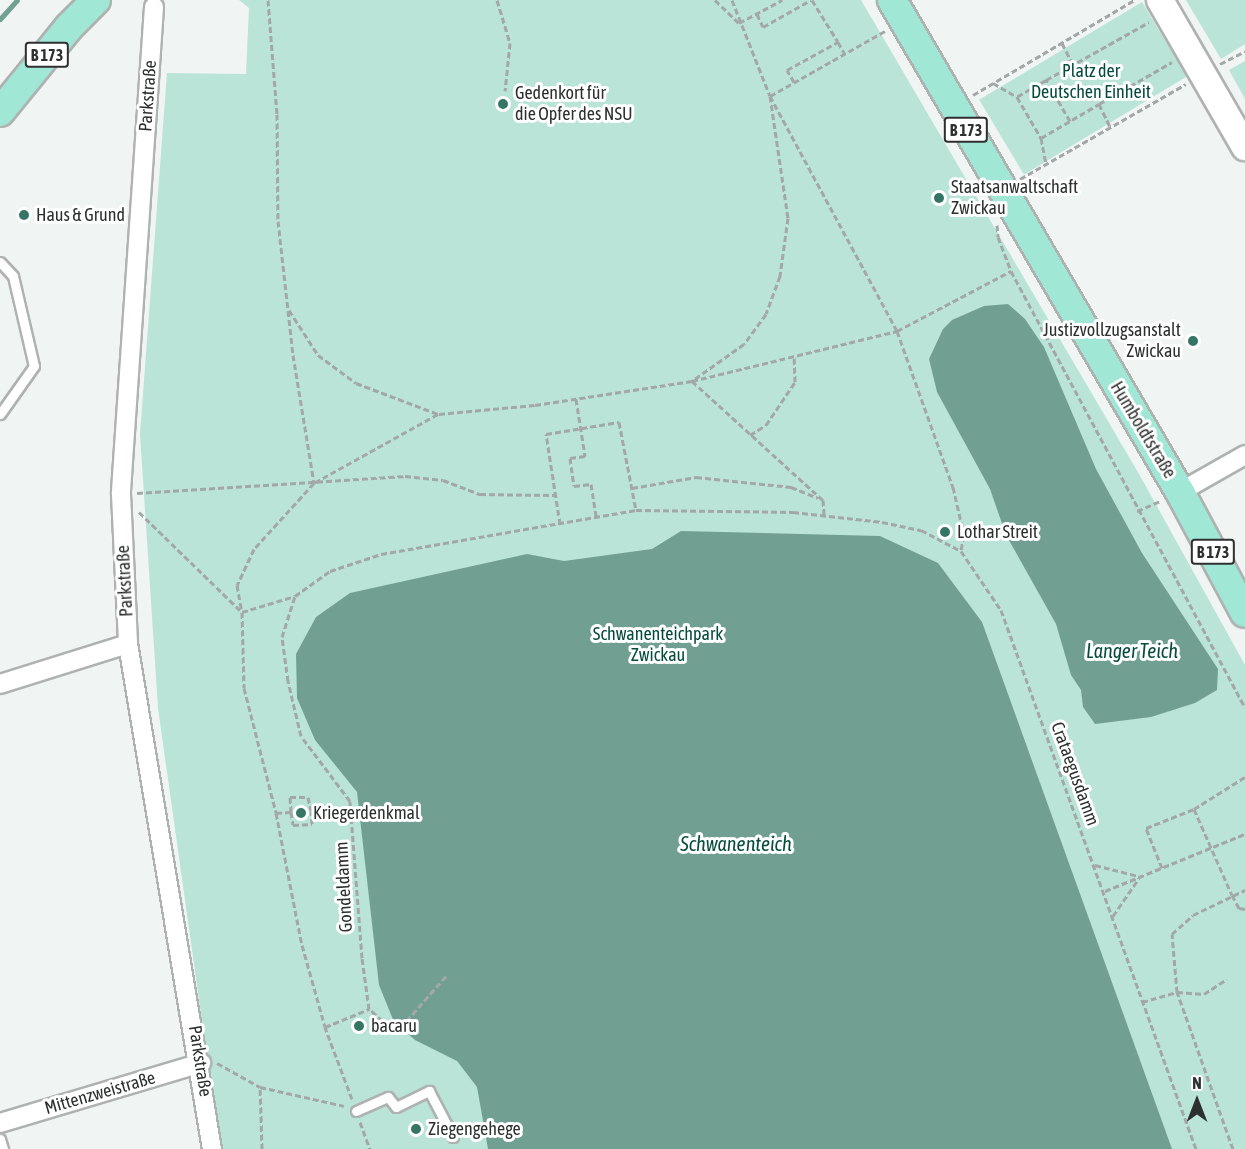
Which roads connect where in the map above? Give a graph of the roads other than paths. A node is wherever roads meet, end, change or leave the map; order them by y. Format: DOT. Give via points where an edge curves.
graph roads {
  1 [pos="96,0"];
  2 [pos="1163,6"];
  3 [pos="154,7"];
  4 [pos="898,10"];
  5 [pos="0,112"];
  6 [pos="1245,147"];
  7 [pos="0,262"];
  8 [pos="0,414"];
  9 [pos="1245,455"];
  10 [pos="1180,492"];
  11 [pos="1245,613"];
  12 [pos="128,644"];
  13 [pos="0,684"];
  14 [pos="201,1063"];
  15 [pos="356,1110"];
  16 [pos="0,1123"];
  17 [pos="453,1137"];
  18 [pos="0,1139"];
  19 [pos="3,1149"];
  20 [pos="212,1149"];
  1 -- 5 [label="main road, B 173"];
  2 -- 6 [label="main road"];
  3 -- 12 [label="street, Parkstraße" via="121,494"];
  4 -- 10 [label="main road, Humboldtstraße / B 173"];
  7 -- 8 [label="lane" via="13,276 34,366"];
  9 -- 10 [label="street"];
  10 -- 11 [label="main road, Humboldtstraße / B 173"];
  12 -- 13 [label="street"];
  12 -- 14 [label="street, Parkstraße"];
  14 -- 16 [label="street, Mittenzweistraße"];
  14 -- 20 [label="street, Parkstraße"];
  15 -- 17 [label="lane" via="388,1097 396,1107 429,1091"];
  18 -- 19 [label="lane"];
}
